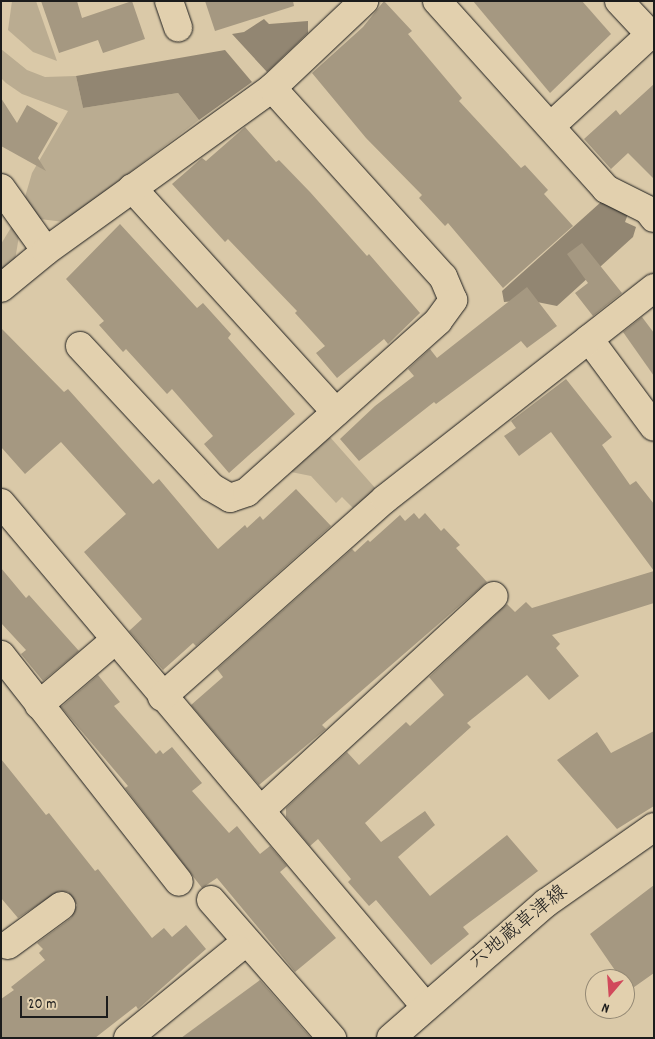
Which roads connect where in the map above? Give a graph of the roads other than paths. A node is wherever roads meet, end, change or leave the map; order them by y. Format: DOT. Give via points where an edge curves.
graph roads {
  1 [pos="169,1"];
  2 [pos="364,1"];
  3 [pos="437,1"];
  4 [pos="619,1"];
  5 [pos="178,27"];
  6 [pos="652,33"];
  7 [pos="272,88"];
  8 [pos="550,126"];
  9 [pos="1,188"];
  10 [pos="132,188"];
  11 [pos="654,218"];
  12 [pos="46,250"];
  13 [pos="1,288"];
  14 [pos="654,288"];
  15 [pos="589,339"];
  16 [pos="80,346"];
  17 [pos="336,412"];
  18 [pos="654,428"];
  19 [pos="1,503"];
  20 [pos="494,596"];
  21 [pos="115,640"];
  22 [pos="1,655"];
  23 [pos="162,697"];
  24 [pos="39,705"];
  25 [pos="262,810"];
  26 [pos="654,827"];
  27 [pos="179,882"];
  28 [pos="211,900"];
  29 [pos="61,906"];
  30 [pos="4,944"];
  31 [pos="237,949"];
  32 [pos="425,1006"];
  33 [pos="128,1038"];
  34 [pos="332,1038"];
  35 [pos="391,1038"];
  1 -- 5 [label="street"];
  2 -- 7 [label="street"];
  3 -- 8 [label="street"];
  4 -- 6 [label="street"];
  6 -- 8 [label="street"];
  7 -- 10 [label="street"];
  7 -- 17 [label="street" via="442,277 453,300 438,321"];
  8 -- 11 [label="street" via="606,188 648,210"];
  9 -- 12 [label="street"];
  10 -- 12 [label="street"];
  10 -- 17 [label="street"];
  12 -- 13 [label="street"];
  14 -- 15 [label="street"];
  15 -- 18 [label="street"];
  15 -- 23 [label="street" via="385,499"];
  16 -- 17 [label="street" via="211,487 230,498 247,492"];
  19 -- 21 [label="street"];
  20 -- 25 [label="street"];
  21 -- 23 [label="street"];
  21 -- 24 [label="street"];
  22 -- 24 [label="street"];
  23 -- 25 [label="street"];
  24 -- 27 [label="street"];
  25 -- 32 [label="street"];
  26 -- 32 [label="street, 六地蔵草津線" via="546,903"];
  28 -- 34 [label="street"];
  29 -- 30 [label="street"];
  31 -- 33 [label="street"];
  32 -- 35 [label="street, 六地蔵草津線"];
}
